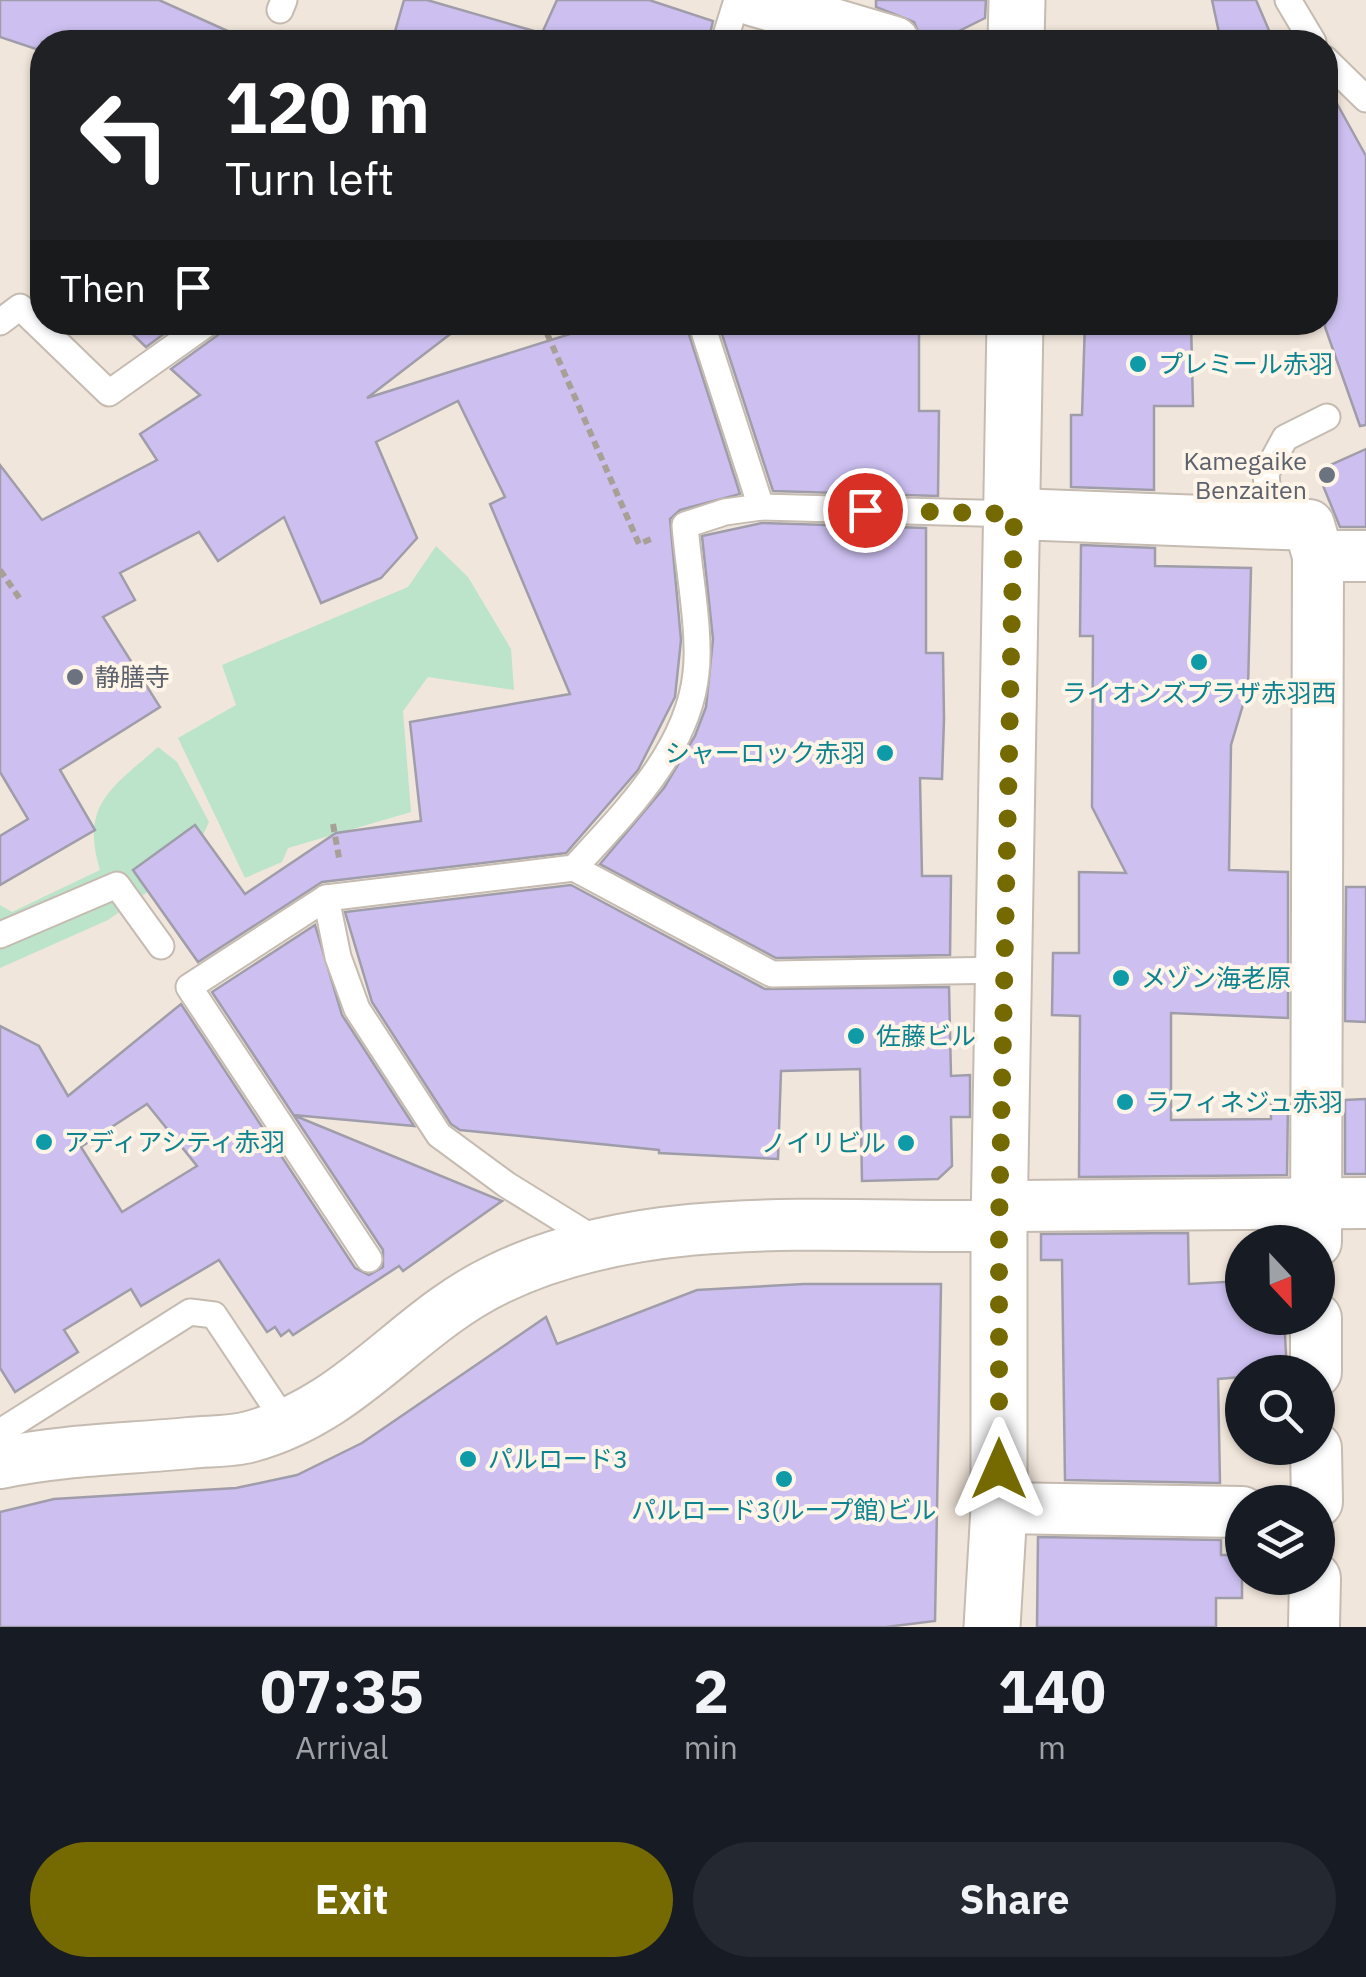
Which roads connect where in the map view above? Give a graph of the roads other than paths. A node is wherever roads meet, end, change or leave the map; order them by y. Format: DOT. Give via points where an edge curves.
graph roads {
  1 [pos="738,0"];
  2 [pos="752,0"];
  3 [pos="1017,0"];
  4 [pos="1288,0"];
  5 [pos="728,30"];
  6 [pos="853,30"];
  7 [pos="1016,30"];
  8 [pos="1306,30"];
  9 [pos="1338,72"];
  10 [pos="1366,99"];
  11 [pos="30,317"];
  12 [pos="0,322"];
  13 [pos="49,335"];
  14 [pos="191,335"];
  15 [pos="705,335"];
  16 [pos="1014,335"];
  17 [pos="1327,418"];
  18 [pos="761,507"];
  19 [pos="1014,514"];
  20 [pos="1270,520"];
  21 [pos="1342,556"];
  22 [pos="574,868"];
  23 [pos="326,898"];
  24 [pos="0,935"];
  25 [pos="161,946"];
  26 [pos="1006,970"];
  27 [pos="1366,1203"];
  28 [pos="1001,1216"];
  29 [pos="1316,1222"];
  30 [pos="599,1242"];
  31 [pos="369,1259"];
  32 [pos="286,1424"];
  33 [pos="2,1463"];
  34 [pos="999,1508"];
  35 [pos="1225,1512"];
  36 [pos="1315,1595"];
  37 [pos="992,1627"];
  38 [pos="1314,1627"];
  1 -- 5 [label="lane"];
  2 -- 6 [label="street"];
  3 -- 7 [label="street"];
  4 -- 8 [label="lane"];
  9 -- 10 [label="lane"];
  11 -- 12 [label="lane" via="20,308"];
  13 -- 14 [label="lane" via="110,393"];
  15 -- 18 [label="lane"];
  16 -- 19 [label="street"];
  17 -- 20 [label="lane" via="1285,438 1266,473"];
  18 -- 19 [label="lane"];
  18 -- 22 [label="lane" via="685,525 696,673 672,747"];
  19 -- 20 [label="street"];
  19 -- 26 [label="street"];
  20 -- 21 [label="street" via="1309,525"];
  21 -- 29 [label="street"];
  22 -- 23 [label="lane"];
  22 -- 26 [label="lane" via="772,974"];
  23 -- 30 [label="lane" via="357,1009 440,1135"];
  23 -- 31 [label="lane" via="189,986"];
  24 -- 25 [label="lane" via="117,885"];
  26 -- 28 [label="street"];
  27 -- 29 [label="street"];
  28 -- 29 [label="street"];
  28 -- 30 [label="street" via="667,1229"];
  28 -- 34 [label="street"];
  30 -- 32 [label="street" via="496,1280 336,1401"];
  32 -- 33 [label="street" via="247,1438"];
  32 -- 33 [label="lane" via="214,1314 190,1312 5,1428"];
  34 -- 35 [label="street"];
  34 -- 37 [label="street"];
  36 -- 38 [label="street"];
}
